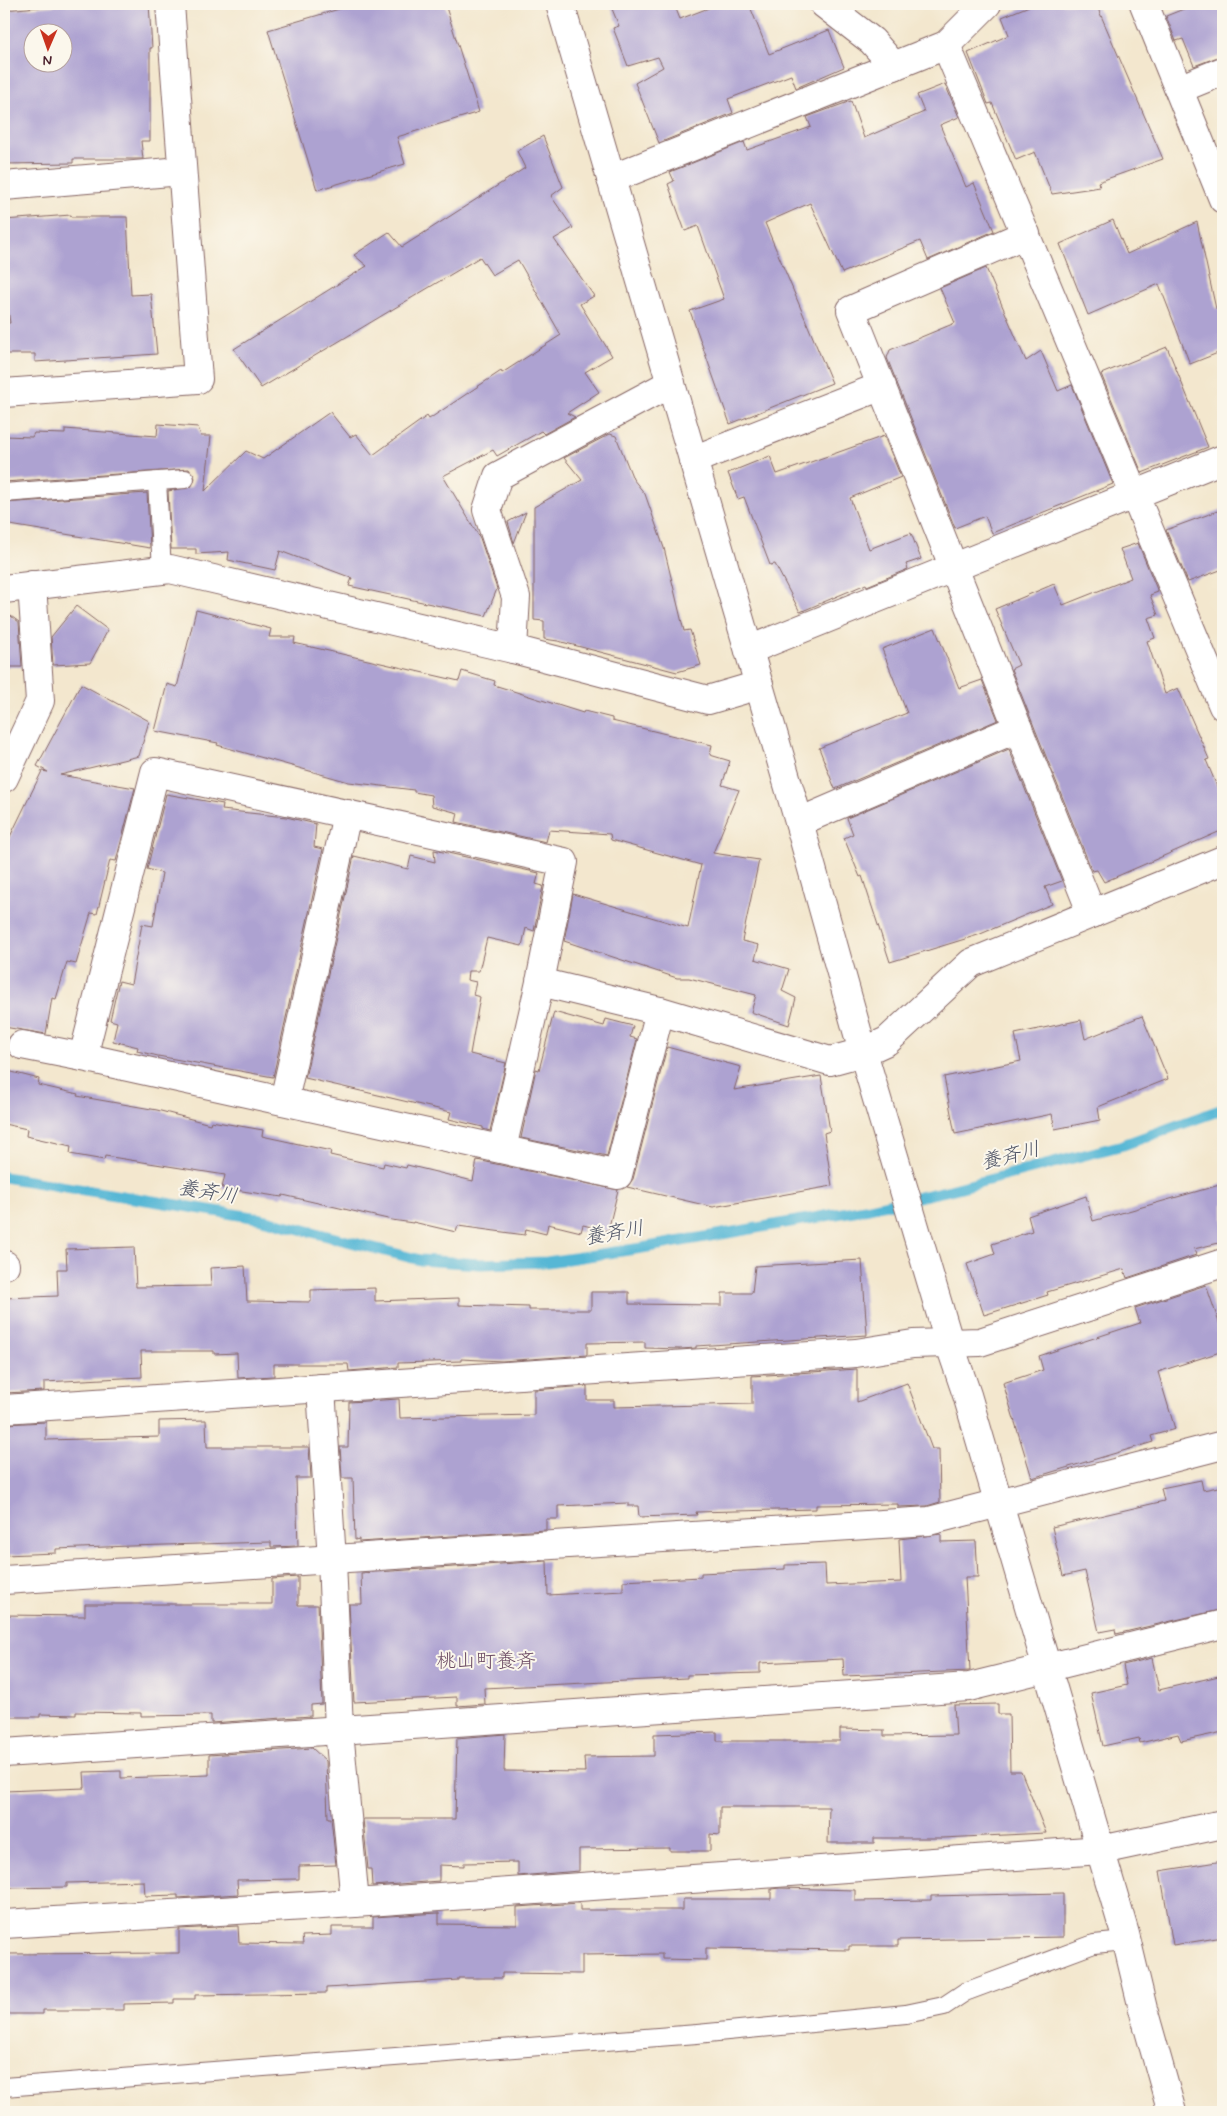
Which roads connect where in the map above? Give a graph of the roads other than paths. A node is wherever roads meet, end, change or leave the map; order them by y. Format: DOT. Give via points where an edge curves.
graph roads {
  1 [pos="170,4"];
  2 [pos="560,4"];
  3 [pos="824,4"];
  4 [pos="987,4"];
  5 [pos="1144,4"];
  6 [pos="946,44"];
  7 [pos="894,66"];
  8 [pos="1223,71"];
  9 [pos="1179,89"];
  10 [pos="182,172"];
  11 [pos="611,179"];
  12 [pos="4,186"];
  13 [pos="1223,199"];
  14 [pos="1026,234"];
  15 [pos="671,383"];
  16 [pos="882,386"];
  17 [pos="4,393"];
  18 [pos="1223,459"];
  19 [pos="693,460"];
  20 [pos="184,479"];
  21 [pos="157,481"];
  22 [pos="4,492"];
  23 [pos="1134,494"];
  24 [pos="953,566"];
  25 [pos="162,570"];
  26 [pos="32,586"];
  27 [pos="4,589"];
  28 [pos="513,649"];
  29 [pos="749,650"];
  30 [pos="759,685"];
  31 [pos="1223,706"];
  32 [pos="1018,728"];
  33 [pos="4,778"];
  34 [pos="347,814"];
  35 [pos="799,822"];
  36 [pos="1223,860"];
  37 [pos="1092,914"];
  38 [pos="540,982"];
  39 [pos="660,1011"];
  40 [pos="22,1045"];
  41 [pos="863,1052"];
  42 [pos="84,1057"];
  43 [pos="284,1102"];
  44 [pos="502,1150"];
  45 [pos="1223,1263"];
  46 [pos="950,1345"];
  47 [pos="321,1388"];
  48 [pos="4,1409"];
  49 [pos="1223,1445"];
  50 [pos="999,1503"];
  51 [pos="332,1560"];
  52 [pos="4,1580"];
  53 [pos="1223,1624"];
  54 [pos="1046,1667"];
  55 [pos="339,1730"];
  56 [pos="4,1753"];
  57 [pos="1223,1824"];
  58 [pos="1101,1850"];
  59 [pos="355,1903"];
  60 [pos="4,1924"];
  61 [pos="1126,1940"];
  62 [pos="4,2087"];
  63 [pos="1172,2112"];
  1 -- 10 [label="street"];
  2 -- 11 [label="street"];
  3 -- 7 [label="street" via="872,41"];
  4 -- 6 [label="street"];
  5 -- 9 [label="street"];
  6 -- 7 [label="street"];
  6 -- 14 [label="street"];
  7 -- 11 [label="street"];
  8 -- 9 [label="street"];
  9 -- 13 [label="street"];
  10 -- 12 [label="street"];
  10 -- 17 [label="street" via="198,379"];
  11 -- 15 [label="street"];
  14 -- 16 [label="street" via="851,310"];
  14 -- 23 [label="street"];
  15 -- 19 [label="street"];
  15 -- 28 [label="street" via="498,476 487,510 516,597"];
  16 -- 19 [label="street"];
  16 -- 24 [label="street"];
  18 -- 23 [label="street"];
  19 -- 29 [label="street"];
  20 -- 21 [label="lane"];
  21 -- 22 [label="lane"];
  21 -- 25 [label="lane"];
  23 -- 24 [label="street"];
  23 -- 31 [label="street"];
  24 -- 29 [label="street"];
  24 -- 32 [label="street"];
  25 -- 26 [label="street"];
  25 -- 28 [label="street" via="180,571"];
  26 -- 27 [label="street"];
  26 -- 33 [label="street" via="40,701"];
  28 -- 30 [label="street" via="708,700"];
  29 -- 30 [label="street"];
  30 -- 35 [label="street"];
  32 -- 35 [label="street"];
  32 -- 37 [label="street"];
  34 -- 38 [label="street" via="564,862"];
  34 -- 42 [label="street" via="156,772"];
  34 -- 43 [label="street"];
  35 -- 41 [label="street"];
  36 -- 37 [label="street"];
  37 -- 41 [label="street" via="971,963 887,1041"];
  38 -- 39 [label="street"];
  38 -- 44 [label="street"];
  39 -- 41 [label="street" via="830,1061"];
  39 -- 44 [label="street" via="618,1175"];
  40 -- 42 [label="street"];
  41 -- 46 [label="street"];
  42 -- 43 [label="street"];
  43 -- 44 [label="street"];
  45 -- 46 [label="street" via="980,1342"];
  46 -- 47 [label="street" via="913,1344 856,1353"];
  46 -- 50 [label="street"];
  47 -- 48 [label="street"];
  47 -- 51 [label="street"];
  49 -- 50 [label="street"];
  50 -- 51 [label="street" via="928,1521"];
  50 -- 54 [label="street"];
  51 -- 52 [label="street"];
  51 -- 55 [label="street"];
  53 -- 54 [label="street"];
  54 -- 55 [label="street" via="969,1687"];
  54 -- 58 [label="street"];
  55 -- 56 [label="street"];
  55 -- 59 [label="street"];
  57 -- 58 [label="street"];
  58 -- 59 [label="street"];
  58 -- 61 [label="street"];
  59 -- 60 [label="street"];
  61 -- 62 [label="lane" via="1094,1944 965,1992 944,2006 906,2014 697,2034"];
  61 -- 63 [label="street"];
}
